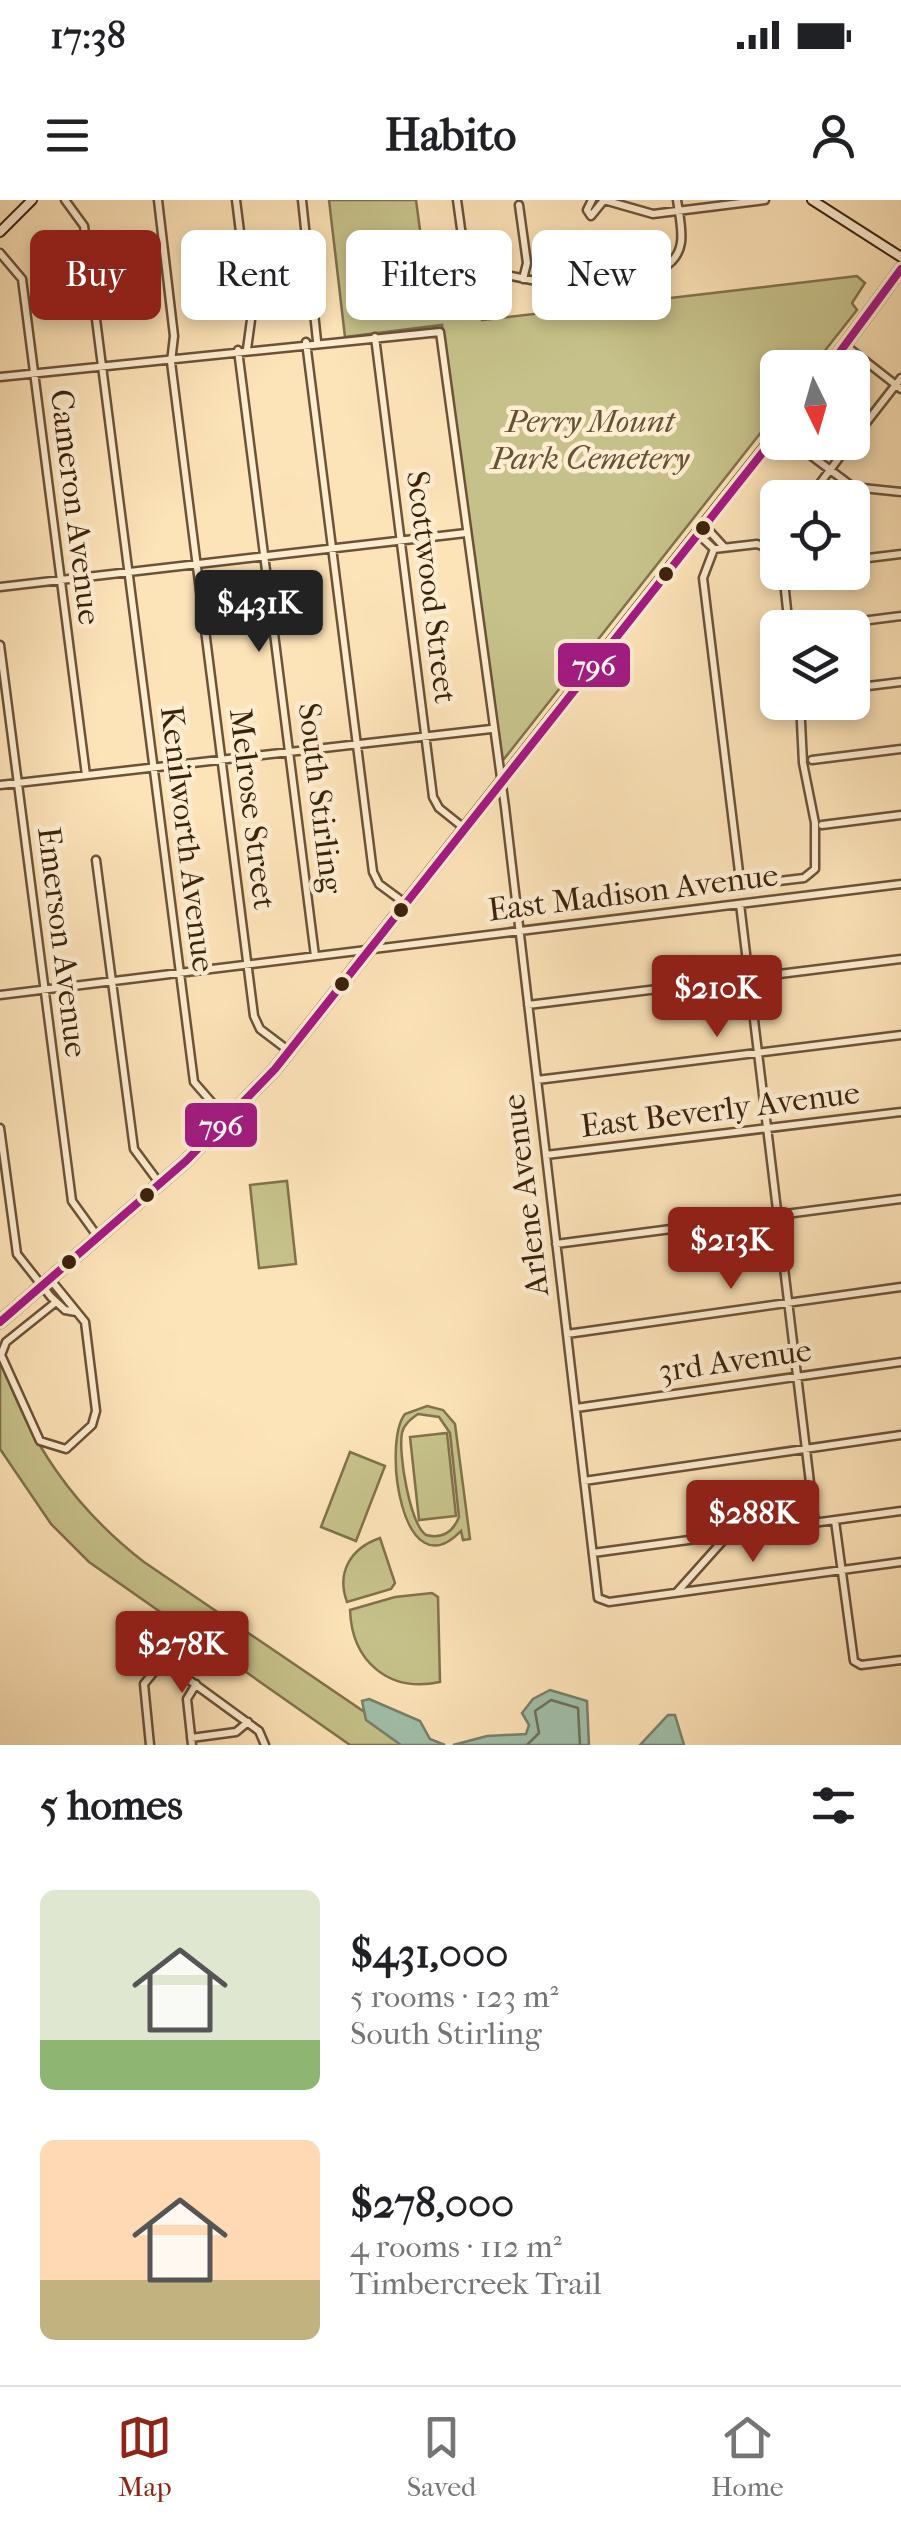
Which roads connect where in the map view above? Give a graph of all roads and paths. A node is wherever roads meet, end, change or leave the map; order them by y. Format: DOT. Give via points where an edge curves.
graph roads {
  1 [pos="32,200"];
  2 [pos="65,200"];
  3 [pos="158,200"];
  4 [pos="236,200"];
  5 [pos="302,200"];
  6 [pos="457,200"];
  7 [pos="592,200"];
  8 [pos="604,200"];
  9 [pos="677,200"];
  10 [pos="765,200"];
  11 [pos="812,200"];
  12 [pos="519,204"];
  13 [pos="679,211"];
  14 [pos="462,230"];
  15 [pos="0,232"];
  16 [pos="0,253"];
  17 [pos="901,257"];
  18 [pos="901,269"];
  19 [pos="512,276"];
  20 [pos="523,279"];
  21 [pos="374,337"];
  22 [pos="319,341"];
  23 [pos="306,342"];
  24 [pos="845,346"];
  25 [pos="242,349"];
  26 [pos="842,350"];
  27 [pos="172,357"];
  28 [pos="102,365"];
  29 [pos="34,373"];
  30 [pos="0,377"];
  31 [pos="899,384"];
  32 [pos="870,420"];
  33 [pos="760,455"];
  34 [pos="815,460"];
  35 [pos="838,460"];
  36 [pos="829,471"];
  37 [pos="822,480"];
  38 [pos="901,492"];
  39 [pos="701,530"];
  40 [pos="466,534"];
  41 [pos="400,541"];
  42 [pos="760,545"];
  43 [pos="725,548"];
  44 [pos="332,549"];
  45 [pos="714,549"];
  46 [pos="901,554"];
  47 [pos="264,556"];
  48 [pos="870,558"];
  49 [pos="196,564"];
  50 [pos="129,572"];
  51 [pos="60,580"];
  52 [pos="0,587"];
  53 [pos="901,616"];
  54 [pos="870,620"];
  55 [pos="0,645"];
  56 [pos="901,682"];
  57 [pos="870,686"];
  58 [pos="800,720"];
  59 [pos="491,729"];
  60 [pos="425,736"];
  61 [pos="357,744"];
  62 [pos="901,749"];
  63 [pos="290,752"];
  64 [pos="222,760"];
  65 [pos="812,760"];
  66 [pos="154,768"];
  67 [pos="86,775"];
  68 [pos="18,783"];
  69 [pos="502,783"];
  70 [pos="0,785"];
  71 [pos="901,815"];
  72 [pos="822,825"];
  73 [pos="465,829"];
  74 [pos="96,860"];
  75 [pos="774,884"];
  76 [pos="901,884"];
  77 [pos="776,900"];
  78 [pos="406,904"];
  79 [pos="740,904"];
  80 [pos="519,931"];
  81 [pos="371,949"];
  82 [pos="316,956"];
  83 [pos="901,959"];
  84 [pos="248,964"];
  85 [pos="180,972"];
  86 [pos="749,978"];
  87 [pos="112,981"];
  88 [pos="44,989"];
  89 [pos="0,994"];
  90 [pos="528,1005"];
  91 [pos="901,1035"];
  92 [pos="290,1052"];
  93 [pos="758,1053"];
  94 [pos="537,1080"];
  95 [pos="901,1112"];
  96 [pos="228,1121"];
  97 [pos="0,1128"];
  98 [pos="767,1128"];
  99 [pos="546,1155"];
  100 [pos="160,1184"];
  101 [pos="901,1199"];
  102 [pos="778,1215"];
  103 [pos="98,1238"];
  104 [pos="556,1244"];
  105 [pos="46,1282"];
  106 [pos="901,1287"];
  107 [pos="56,1302"];
  108 [pos="788,1302"];
  109 [pos="77,1312"];
  110 [pos="0,1322"];
  111 [pos="567,1334"];
  112 [pos="901,1362"];
  113 [pos="798,1376"];
  114 [pos="576,1408"];
  115 [pos="901,1435"];
  116 [pos="806,1449"];
  117 [pos="584,1481"];
  118 [pos="901,1512"];
  119 [pos="834,1521"];
  120 [pos="815,1524"];
  121 [pos="728,1536"];
  122 [pos="702,1537"];
  123 [pos="593,1553"];
  124 [pos="710,1553"];
  125 [pos="901,1562"];
  126 [pos="842,1571"];
  127 [pos="695,1574"];
  128 [pos="703,1590"];
  129 [pos="676,1593"];
  130 [pos="901,1660"];
  131 [pos="196,1684"];
  132 [pos="248,1722"];
  133 [pos="192,1741"];
  134 [pos="150,1745"];
  135 [pos="265,1745"];
  1 -- 15 [label="main road"];
  2 -- 28 [label="street, Kenilworth Avenue" via="84,224"];
  3 -- 27 [label="street, Melrose Street"];
  4 -- 25 [label="street, South Stirling" via="251,320"];
  5 -- 22 [label="street"];
  6 -- 14 [label="street"];
  7 -- 8 [label="street" via="591,216"];
  8 -- 13 [label="street" via="642,213"];
  9 -- 13 [label="street"];
  10 -- 13 [label="street"];
  11 -- 17 [label="main road"];
  12 -- 20 [label="street"];
  13 -- 20 [label="street" via="680,251 661,269 551,283"];
  16 -- 29 [label="street, Cameron Avenue" via="22,277"];
  18 -- 24 [label="main road"];
  19 -- 20 [label="street"];
  21 -- 22 [label="street"];
  21 -- 40 [label="street, Arlene Avenue" via="439,331"];
  21 -- 41 [label="street, Scottwood Street"];
  22 -- 23 [label="street"];
  23 -- 25 [label="street"];
  23 -- 44 [label="street"];
  24 -- 26 [label="main road"];
  24 -- 31 [label="street"];
  25 -- 27 [label="street"];
  25 -- 47 [label="street, South Stirling"];
  27 -- 28 [label="street"];
  27 -- 49 [label="street, Melrose Street"];
  28 -- 29 [label="street"];
  28 -- 50 [label="street, Kenilworth Avenue"];
  29 -- 30 [label="street"];
  29 -- 51 [label="street, Cameron Avenue"];
  31 -- 32 [label="street"];
  33 -- 39 [label="main road"];
  34 -- 36 [label="street"];
  35 -- 36 [label="street"];
  36 -- 37 [label="street"];
  36 -- 38 [label="street" via="859,489"];
  39 -- 43 [label="street"];
  39 -- 45 [label="street"];
  39 -- 69 [label="main road"];
  40 -- 41 [label="street"];
  40 -- 59 [label="street, Arlene Avenue"];
  41 -- 44 [label="street"];
  41 -- 60 [label="street, Scottwood Street"];
  42 -- 43 [label="street"];
  43 -- 45 [label="street"];
  44 -- 47 [label="street"];
  44 -- 61 [label="street"];
  45 -- 75 [label="street" via="703,586 738,872 754,884"];
  46 -- 48 [label="street"];
  47 -- 49 [label="street"];
  47 -- 63 [label="street, South Stirling"];
  49 -- 50 [label="street"];
  49 -- 64 [label="street, Melrose Street"];
  50 -- 51 [label="street"];
  50 -- 66 [label="street, Kenilworth Avenue"];
  51 -- 52 [label="street"];
  51 -- 67 [label="street, Cameron Avenue"];
  53 -- 54 [label="street"];
  55 -- 68 [label="street, Emerson Avenue"];
  56 -- 57 [label="street"];
  58 -- 75 [label="street" via="816,866 809,877"];
  59 -- 60 [label="street"];
  59 -- 69 [label="street, Arlene Avenue"];
  60 -- 61 [label="street"];
  60 -- 73 [label="street, Scottwood Street" via="434,802"];
  61 -- 63 [label="street"];
  61 -- 78 [label="street" via="375,877"];
  62 -- 65 [label="street"];
  63 -- 64 [label="street"];
  63 -- 82 [label="street, South Stirling"];
  64 -- 66 [label="street"];
  64 -- 84 [label="street, Melrose Street"];
  66 -- 67 [label="street"];
  66 -- 85 [label="street, Kenilworth Avenue"];
  67 -- 68 [label="street"];
  68 -- 70 [label="street"];
  68 -- 88 [label="street, Emerson Avenue"];
  69 -- 73 [label="main road"];
  69 -- 80 [label="street, Arlene Avenue"];
  71 -- 72 [label="street"];
  73 -- 78 [label="main road"];
  74 -- 87 [label="street"];
  75 -- 77 [label="street"];
  76 -- 77 [label="street, East Madison Avenue"];
  77 -- 79 [label="street, East Madison Avenue"];
  78 -- 81 [label="main road"];
  79 -- 80 [label="street, East Madison Avenue"];
  79 -- 86 [label="street"];
  80 -- 81 [label="street, East Madison Avenue"];
  80 -- 90 [label="street, Arlene Avenue"];
  81 -- 82 [label="street, East Madison Avenue"];
  81 -- 92 [label="main road"];
  82 -- 84 [label="street, East Madison Avenue"];
  83 -- 86 [label="street"];
  84 -- 85 [label="street, East Madison Avenue"];
  84 -- 92 [label="street, Melrose Street" via="256,1022"];
  85 -- 87 [label="street, East Madison Avenue"];
  85 -- 96 [label="street, Kenilworth Avenue" via="195,1086"];
  86 -- 90 [label="street"];
  86 -- 93 [label="street"];
  87 -- 88 [label="street, East Madison Avenue"];
  87 -- 100 [label="street" via="134,1149"];
  88 -- 89 [label="street, East Madison Avenue"];
  88 -- 103 [label="street, Emerson Avenue" via="72,1204"];
  90 -- 94 [label="street, Arlene Avenue"];
  91 -- 93 [label="street"];
  92 -- 96 [label="main road"];
  93 -- 94 [label="street"];
  93 -- 98 [label="street"];
  94 -- 99 [label="street, Arlene Avenue"];
  95 -- 98 [label="street, East Beverly Avenue"];
  96 -- 100 [label="main road"];
  97 -- 105 [label="street" via="16,1249"];
  98 -- 99 [label="street, East Beverly Avenue"];
  98 -- 102 [label="street"];
  99 -- 104 [label="street, Arlene Avenue"];
  100 -- 103 [label="main road"];
  101 -- 102 [label="street"];
  102 -- 104 [label="street"];
  102 -- 108 [label="street"];
  103 -- 105 [label="main road"];
  104 -- 111 [label="street, Arlene Avenue"];
  105 -- 107 [label="street"];
  105 -- 109 [label="street"];
  105 -- 110 [label="main road"];
  106 -- 108 [label="street"];
  107 -- 109 [label="street"];
  107 -- 109 [label="street" via="6,1342 1,1355 40,1441 66,1448 93,1424 96,1412 86,1324"];
  108 -- 111 [label="street"];
  108 -- 113 [label="street"];
  111 -- 114 [label="street, Arlene Avenue"];
  112 -- 113 [label="street, 3rd Avenue"];
  113 -- 114 [label="street, 3rd Avenue"];
  113 -- 116 [label="street"];
  114 -- 117 [label="street, Arlene Avenue"];
  115 -- 116 [label="street"];
  116 -- 117 [label="street"];
  116 -- 120 [label="street"];
  117 -- 123 [label="street, Arlene Avenue"];
  118 -- 119 [label="street"];
  119 -- 120 [label="street"];
  119 -- 126 [label="street"];
  120 -- 121 [label="street"];
  121 -- 122 [label="street"];
  121 -- 124 [label="street"];
  122 -- 123 [label="street"];
  122 -- 124 [label="street"];
  123 -- 129 [label="street, Arlene Avenue" via="600,1601"];
  124 -- 127 [label="street"];
  125 -- 126 [label="street"];
  126 -- 128 [label="street"];
  126 -- 130 [label="street" via="857,1664"];
  127 -- 128 [label="street"];
  127 -- 129 [label="street"];
  128 -- 129 [label="street"];
  131 -- 132 [label="street"];
  131 -- 133 [label="street" via="187,1699"];
  131 -- 134 [label="street" via="164,1661 147,1676"];
  132 -- 133 [label="street" via="236,1732"];
  132 -- 135 [label="street"];
}
